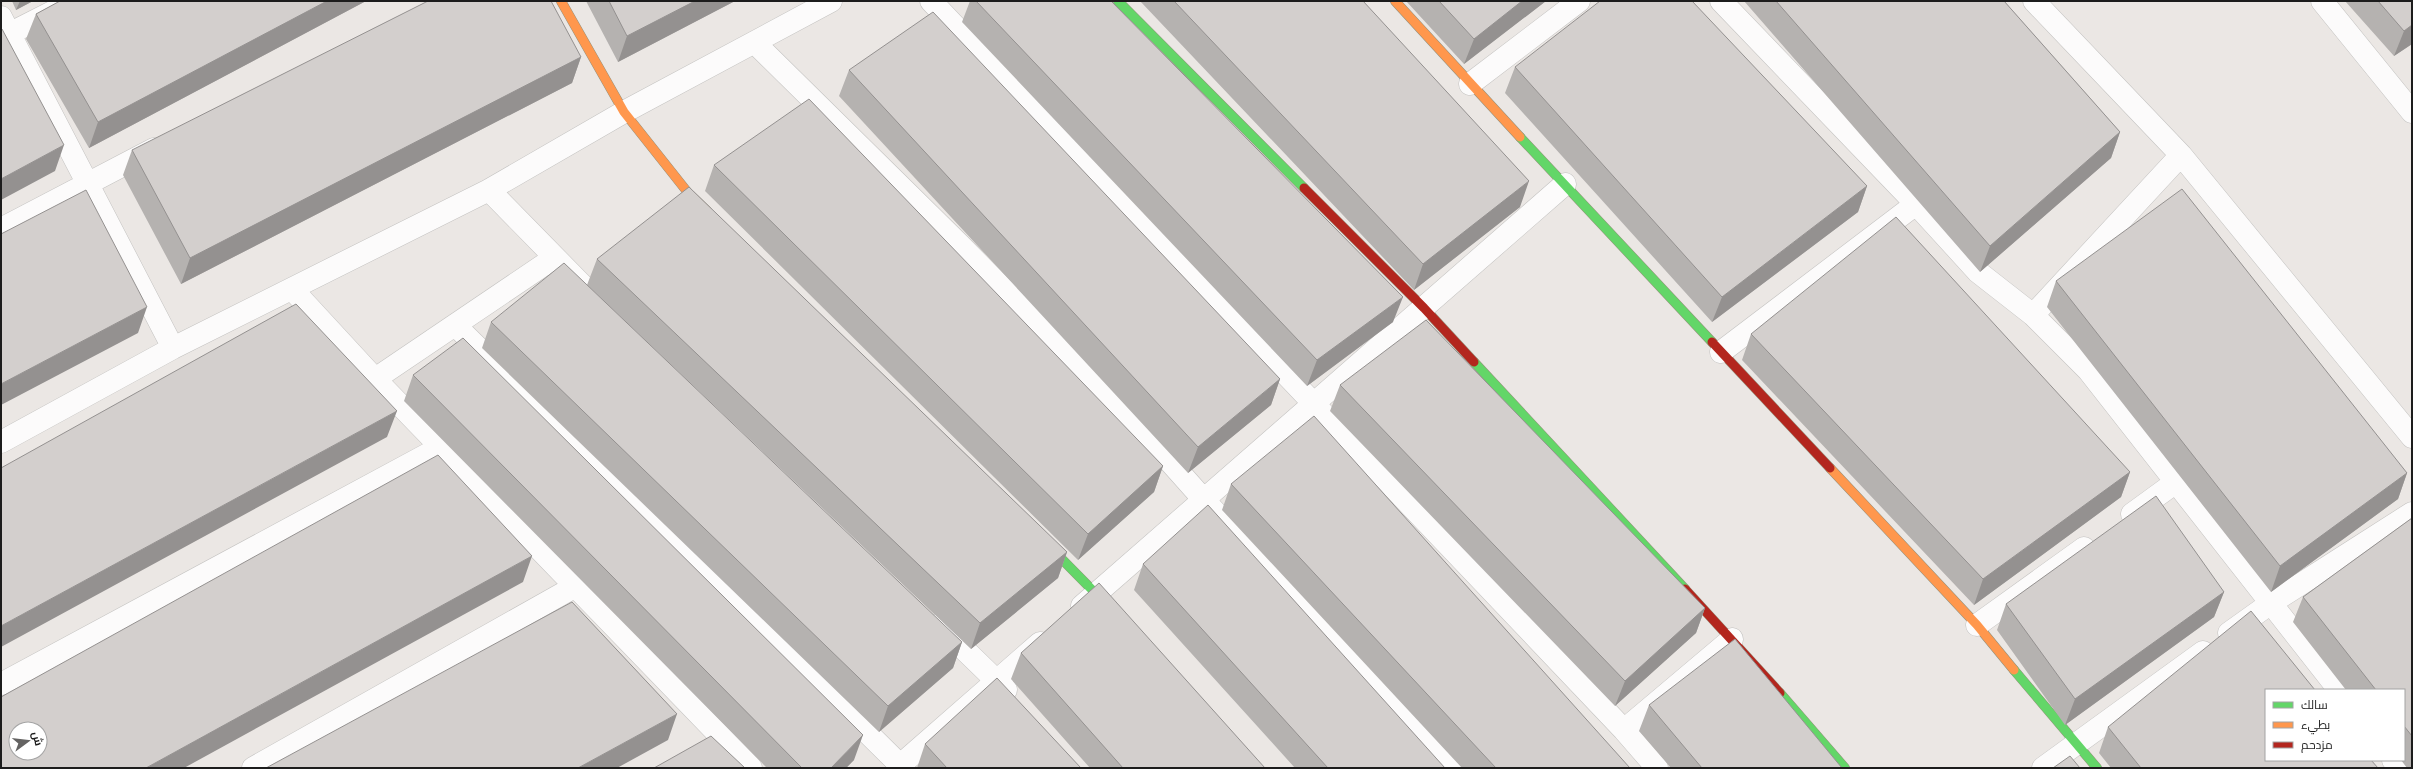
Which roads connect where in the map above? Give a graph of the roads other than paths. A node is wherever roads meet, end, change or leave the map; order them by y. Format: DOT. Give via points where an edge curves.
graph roads {
  1 [pos="74,1"];
  2 [pos="561,1"];
  3 [pos="831,1"];
  4 [pos="931,1"];
  5 [pos="1118,1"];
  6 [pos="1395,1"];
  7 [pos="1579,1"];
  8 [pos="1720,1"];
  9 [pos="2034,1"];
  10 [pos="2322,1"];
  11 [pos="4,29"];
  12 [pos="755,43"];
  13 [pos="1470,84"];
  14 [pos="624,112"];
  15 [pos="2412,112"];
  16 [pos="171,141"];
  17 [pos="2181,155"];
  18 [pos="87,183"];
  19 [pos="1565,184"];
  20 [pos="489,190"];
  21 [pos="1916,204"];
  22 [pos="712,216"];
  23 [pos="1,229"];
  24 [pos="554,258"];
  25 [pos="292,289"];
  26 [pos="600,302"];
  27 [pos="1424,308"];
  28 [pos="2033,315"];
  29 [pos="455,325"];
  30 [pos="173,348"];
  31 [pos="1721,352"];
  32 [pos="375,380"];
  33 [pos="1314,404"];
  34 [pos="2412,437"];
  35 [pos="1,442"];
  36 [pos="441,447"];
  37 [pos="2176,482"];
  38 [pos="1204,500"];
  39 [pos="2412,513"];
  40 [pos="2118,524"];
  41 [pos="1035,532"];
  42 [pos="2099,538"];
  43 [pos="576,586"];
  44 [pos="1097,593"];
  45 [pos="2271,604"];
  46 [pos="922,609"];
  47 [pos="1118,616"];
  48 [pos="1977,625"];
  49 [pos="1732,639"];
  50 [pos="997,680"];
  51 [pos="1,684"];
  52 [pos="2338,689"];
  53 [pos="1019,704"];
  54 [pos="1624,730"];
  55 [pos="726,740"];
  56 [pos="2076,744"];
  57 [pos="706,750"];
  58 [pos="900,767"];
  59 [pos="253,768"];
  60 [pos="751,768"];
  61 [pos="1455,768"];
  62 [pos="1656,768"];
  63 [pos="1845,768"];
  64 [pos="2043,768"];
  65 [pos="2097,768"];
  1 -- 11 [label="street"];
  2 -- 14 [label="street"];
  3 -- 12 [label="street"];
  4 -- 33 [label="street"];
  5 -- 27 [label="street"];
  6 -- 13 [label="street"];
  7 -- 13 [label="street"];
  8 -- 21 [label="street"];
  9 -- 17 [label="street"];
  10 -- 15 [label="street"];
  11 -- 18 [label="street"];
  12 -- 14 [label="street"];
  12 -- 38 [label="street" via="1034,320 1140,428"];
  13 -- 19 [label="street"];
  14 -- 20 [label="street"];
  14 -- 22 [label="street" via="689,194"];
  16 -- 18 [label="street"];
  17 -- 28 [label="street"];
  17 -- 34 [label="street"];
  18 -- 23 [label="street"];
  18 -- 30 [label="street"];
  19 -- 27 [label="street"];
  19 -- 31 [label="street"];
  20 -- 24 [label="street"];
  20 -- 25 [label="street"];
  21 -- 28 [label="street" via="1978,272"];
  21 -- 31 [label="street"];
  24 -- 26 [label="street"];
  24 -- 29 [label="street"];
  25 -- 30 [label="street"];
  25 -- 32 [label="street"];
  27 -- 33 [label="street"];
  27 -- 49 [label="street"];
  28 -- 37 [label="street" via="2088,370"];
  29 -- 32 [label="street"];
  29 -- 58 [label="street"];
  30 -- 35 [label="street"];
  31 -- 48 [label="street"];
  32 -- 36 [label="street"];
  33 -- 38 [label="street"];
  33 -- 54 [label="street"];
  36 -- 43 [label="street"];
  36 -- 51 [label="street"];
  37 -- 40 [label="street"];
  37 -- 45 [label="street"];
  38 -- 44 [label="street"];
  38 -- 61 [label="street"];
  39 -- 45 [label="street"];
  41 -- 44 [label="street"];
  42 -- 48 [label="street"];
  43 -- 55 [label="street"];
  43 -- 59 [label="street"];
  44 -- 47 [label="street"];
  44 -- 50 [label="street"];
  45 -- 52 [label="street"];
  45 -- 56 [label="street"];
  46 -- 50 [label="street"];
  48 -- 56 [label="street"];
  49 -- 54 [label="street"];
  49 -- 63 [label="street"];
  50 -- 53 [label="street"];
  50 -- 58 [label="street"];
  54 -- 62 [label="street"];
  55 -- 57 [label="street"];
  55 -- 60 [label="street"];
  56 -- 64 [label="street"];
  56 -- 65 [label="street"];
}
